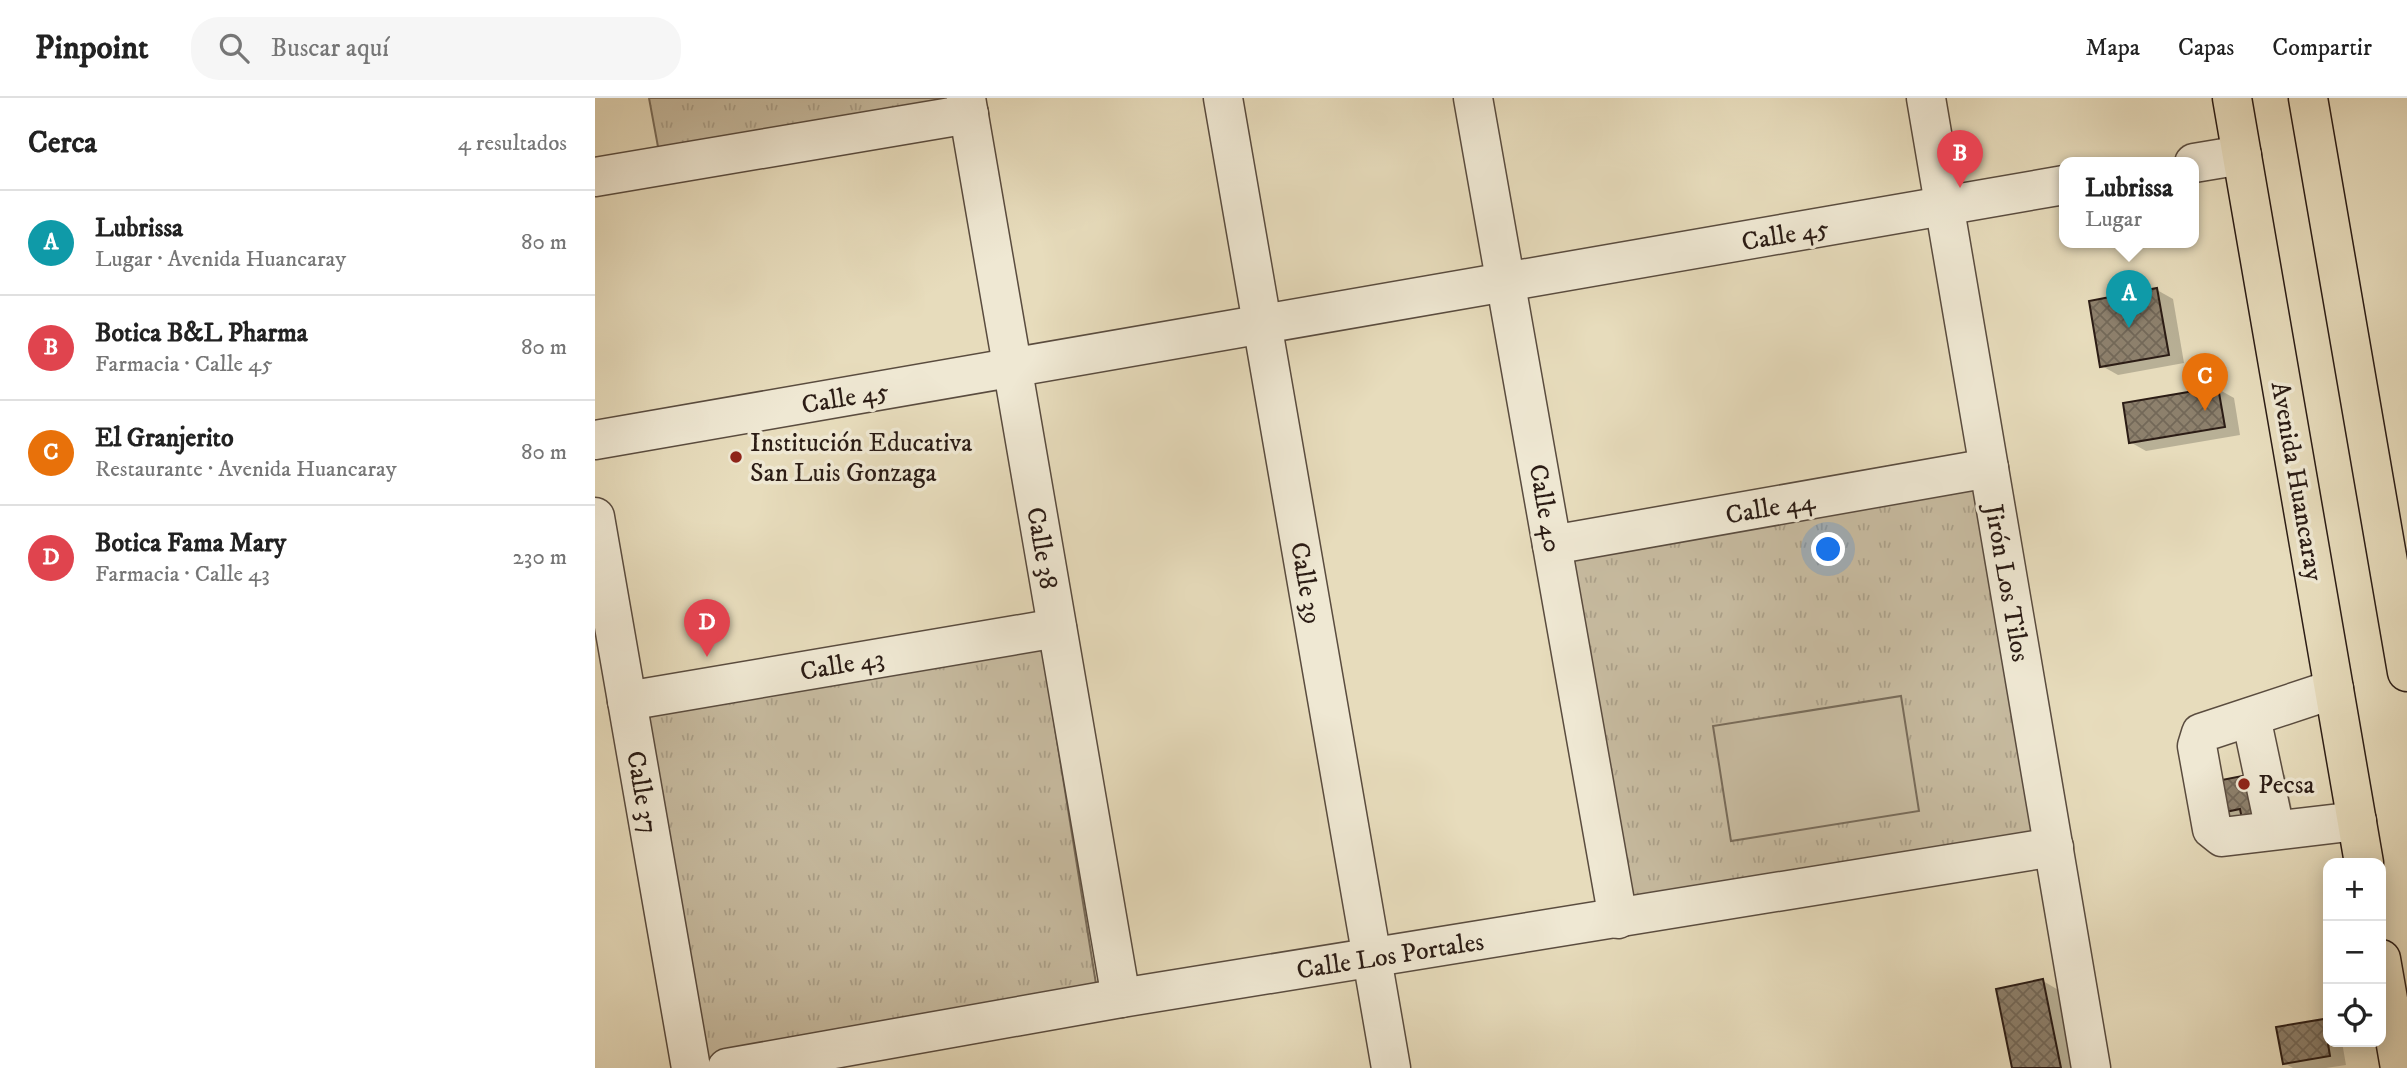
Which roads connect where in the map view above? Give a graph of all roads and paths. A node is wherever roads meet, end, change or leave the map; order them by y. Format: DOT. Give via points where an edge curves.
graph roads {
  1 [pos="1223,98"];
  2 [pos="1473,98"];
  3 [pos="1926,98"];
  4 [pos="2232,98"];
  5 [pos="2308,98"];
  6 [pos="968,106"];
  7 [pos="2242,155"];
  8 [pos="2199,162"];
  9 [pos="595,177"];
  10 [pos="2059,186"];
  11 [pos="1945,206"];
  12 [pos="1506,282"];
  13 [pos="1262,325"];
  14 [pos="1012,368"];
  15 [pos="595,440"];
  16 [pos="1989,468"];
  17 [pos="595,517"];
  18 [pos="2396,541"];
  19 [pos="1552,544"];
  20 [pos="1057,628"];
  21 [pos="2407,672"];
  22 [pos="2334,689"];
  23 [pos="627,701"];
  24 [pos="2251,717"];
  25 [pos="2357,821"];
  26 [pos="2275,830"];
  27 [pos="2053,847"];
  28 [pos="2363,858"];
  29 [pos="1618,919"];
  30 [pos="1372,958"];
  31 [pos="2385,984"];
  32 [pos="1121,998"];
  33 [pos="691,1068"];
  34 [pos="727,1068"];
  35 [pos="1391,1068"];
  36 [pos="2091,1068"];
  37 [pos="2400,1068"];
  1 -- 13 [label="street, Calle 39"];
  2 -- 12 [label="street, Calle 40"];
  3 -- 11 [label="street, Jirón Los Tilos"];
  4 -- 7 [label="main road, Avenida Huancaray"];
  5 -- 18 [label="main road"];
  6 -- 9 [label="street"];
  6 -- 14 [label="street, Calle 38"];
  7 -- 8 [label="street"];
  7 -- 22 [label="main road, Avenida Huancaray"];
  10 -- 11 [label="street, Calle 45"];
  11 -- 12 [label="street, Calle 45"];
  11 -- 16 [label="street, Jirón Los Tilos"];
  12 -- 13 [label="street, Calle 45"];
  12 -- 19 [label="street, Calle 40"];
  13 -- 14 [label="street, Calle 45"];
  13 -- 30 [label="street, Calle 39"];
  14 -- 15 [label="street, Calle 45"];
  14 -- 20 [label="street, Calle 38"];
  16 -- 19 [label="street, Calle 44"];
  16 -- 27 [label="street, Jirón Los Tilos"];
  17 -- 23 [label="street, Calle 37"];
  18 -- 21 [label="main road"];
  19 -- 29 [label="street, Calle 40"];
  20 -- 23 [label="street, Calle 43"];
  20 -- 32 [label="street, Calle 38"];
  22 -- 24 [label="street"];
  22 -- 25 [label="main road, Avenida Huancaray"];
  23 -- 33 [label="street, Calle 37"];
  24 -- 26 [label="street"];
  24 -- 26 [label="street" via="2201,733 2197,746 2212,829 2222,837"];
  25 -- 26 [label="street"];
  25 -- 28 [label="main road, Avenida Huancaray"];
  27 -- 29 [label="street, Calle Los Portales"];
  27 -- 36 [label="street, Jirón Los Tilos"];
  29 -- 30 [label="street, Calle Los Portales"];
  30 -- 32 [label="street, Calle Los Portales"];
  30 -- 35 [label="street, Calle 39"];
  31 -- 37 [label="main road"];
  32 -- 34 [label="street, Calle Los Portales"];
}
